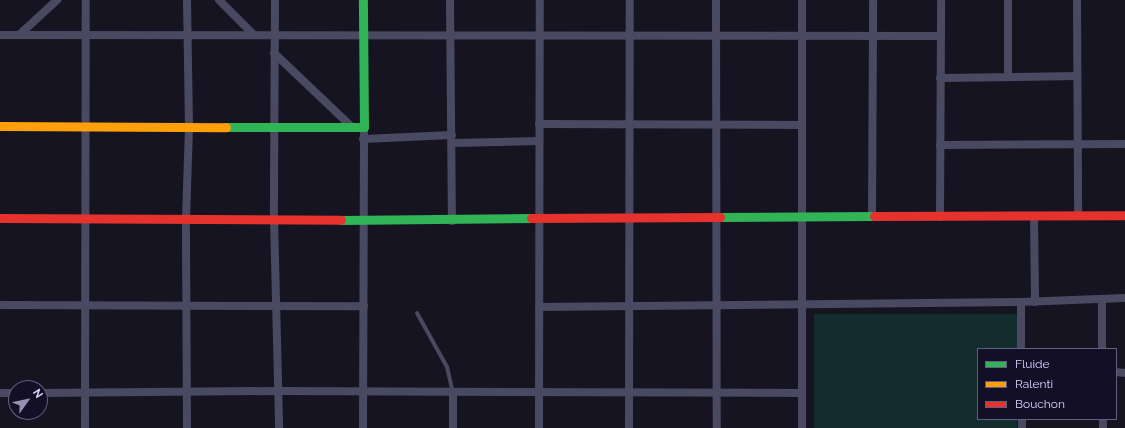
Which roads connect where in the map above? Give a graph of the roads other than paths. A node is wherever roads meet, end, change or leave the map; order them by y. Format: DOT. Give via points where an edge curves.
graph roads {
  1 [pos="58,0"];
  2 [pos="86,0"];
  3 [pos="188,0"];
  4 [pos="219,0"];
  5 [pos="275,0"];
  6 [pos="363,0"];
  7 [pos="450,0"];
  8 [pos="540,0"];
  9 [pos="630,0"];
  10 [pos="716,0"];
  11 [pos="802,0"];
  12 [pos="873,0"];
  13 [pos="941,0"];
  14 [pos="1008,0"];
  15 [pos="1077,0"];
  16 [pos="19,35"];
  17 [pos="254,35"];
  18 [pos="0,36"];
  19 [pos="85,36"];
  20 [pos="186,36"];
  21 [pos="274,36"];
  22 [pos="364,36"];
  23 [pos="873,36"];
  24 [pos="941,36"];
  25 [pos="540,37"];
  26 [pos="630,37"];
  27 [pos="716,37"];
  28 [pos="802,37"];
  29 [pos="451,38"];
  30 [pos="274,53"];
  31 [pos="1076,76"];
  32 [pos="1008,77"];
  33 [pos="940,78"];
  34 [pos="539,124"];
  35 [pos="716,124"];
  36 [pos="802,124"];
  37 [pos="629,125"];
  38 [pos="0,126"];
  39 [pos="86,127"];
  40 [pos="189,127"];
  41 [pos="274,127"];
  42 [pos="364,127"];
  43 [pos="353,128"];
  44 [pos="452,139"];
  45 [pos="364,140"];
  46 [pos="540,141"];
  47 [pos="1125,144"];
  48 [pos="940,145"];
  49 [pos="1078,146"];
  50 [pos="1078,215"];
  51 [pos="1125,215"];
  52 [pos="1034,216"];
  53 [pos="940,217"];
  54 [pos="0,218"];
  55 [pos="85,218"];
  56 [pos="186,218"];
  57 [pos="274,218"];
  58 [pos="539,218"];
  59 [pos="630,218"];
  60 [pos="716,218"];
  61 [pos="802,218"];
  62 [pos="872,218"];
  63 [pos="364,220"];
  64 [pos="452,221"];
  65 [pos="1125,298"];
  66 [pos="1102,299"];
  67 [pos="1020,302"];
  68 [pos="1036,302"];
  69 [pos="802,303"];
  70 [pos="716,304"];
  71 [pos="277,305"];
  72 [pos="0,306"];
  73 [pos="85,306"];
  74 [pos="187,306"];
  75 [pos="364,306"];
  76 [pos="630,306"];
  77 [pos="539,307"];
  78 [pos="417,313"];
  79 [pos="1021,348"];
  80 [pos="1102,348"];
  81 [pos="279,391"];
  82 [pos="48,393"];
  83 [pos="85,393"];
  84 [pos="187,393"];
  85 [pos="364,393"];
  86 [pos="453,393"];
  87 [pos="539,393"];
  88 [pos="629,393"];
  89 [pos="717,393"];
  90 [pos="802,393"];
  91 [pos="85,428"];
  92 [pos="187,428"];
  93 [pos="279,428"];
  94 [pos="363,428"];
  95 [pos="453,428"];
  96 [pos="539,428"];
  97 [pos="629,428"];
  98 [pos="717,428"];
  99 [pos="802,428"];
  1 -- 16 [label="street"];
  2 -- 19 [label="street"];
  3 -- 20 [label="street"];
  4 -- 17 [label="street"];
  5 -- 21 [label="street"];
  6 -- 22 [label="street"];
  7 -- 29 [label="street"];
  8 -- 25 [label="street"];
  9 -- 26 [label="street"];
  10 -- 27 [label="street"];
  11 -- 28 [label="street"];
  12 -- 23 [label="street"];
  13 -- 24 [label="street"];
  14 -- 32 [label="street"];
  15 -- 31 [label="street"];
  16 -- 18 [label="street"];
  16 -- 19 [label="street"];
  17 -- 20 [label="street"];
  17 -- 21 [label="street"];
  19 -- 20 [label="street"];
  19 -- 39 [label="street"];
  20 -- 40 [label="street"];
  21 -- 22 [label="street"];
  21 -- 30 [label="street"];
  22 -- 29 [label="street"];
  22 -- 42 [label="street"];
  23 -- 24 [label="street"];
  23 -- 28 [label="street"];
  23 -- 62 [label="street"];
  24 -- 33 [label="street"];
  25 -- 26 [label="street"];
  25 -- 29 [label="street"];
  25 -- 34 [label="street"];
  26 -- 27 [label="street"];
  26 -- 37 [label="street"];
  27 -- 28 [label="street"];
  27 -- 35 [label="street"];
  28 -- 36 [label="street"];
  29 -- 44 [label="street"];
  30 -- 41 [label="street"];
  30 -- 43 [label="street"];
  31 -- 32 [label="street"];
  31 -- 49 [label="street"];
  32 -- 33 [label="street"];
  33 -- 48 [label="street"];
  34 -- 37 [label="street"];
  34 -- 46 [label="street"];
  35 -- 36 [label="street"];
  35 -- 37 [label="street"];
  35 -- 60 [label="street"];
  36 -- 61 [label="street"];
  37 -- 59 [label="street"];
  38 -- 39 [label="street"];
  39 -- 40 [label="street"];
  39 -- 55 [label="street"];
  40 -- 41 [label="street"];
  40 -- 56 [label="street"];
  41 -- 43 [label="street"];
  41 -- 57 [label="street"];
  42 -- 43 [label="street"];
  42 -- 45 [label="street"];
  44 -- 45 [label="street"];
  44 -- 46 [label="street"];
  44 -- 64 [label="street"];
  45 -- 63 [label="street"];
  46 -- 58 [label="street"];
  47 -- 49 [label="street"];
  48 -- 49 [label="street"];
  48 -- 53 [label="street"];
  49 -- 50 [label="street"];
  50 -- 51 [label="street"];
  50 -- 52 [label="street"];
  52 -- 53 [label="street"];
  52 -- 68 [label="street"];
  53 -- 62 [label="street"];
  54 -- 55 [label="street"];
  55 -- 56 [label="street"];
  55 -- 73 [label="street"];
  56 -- 57 [label="street"];
  56 -- 74 [label="street"];
  57 -- 63 [label="street"];
  57 -- 71 [label="street"];
  58 -- 59 [label="street"];
  58 -- 64 [label="street"];
  58 -- 77 [label="street"];
  59 -- 60 [label="street"];
  59 -- 76 [label="street"];
  60 -- 61 [label="street"];
  60 -- 70 [label="street"];
  61 -- 62 [label="street"];
  61 -- 69 [label="street"];
  63 -- 64 [label="street"];
  63 -- 75 [label="street"];
  65 -- 66 [label="street"];
  66 -- 68 [label="street"];
  66 -- 80 [label="street"];
  67 -- 68 [label="street"];
  67 -- 69 [label="street"];
  67 -- 79 [label="street"];
  69 -- 70 [label="street"];
  69 -- 90 [label="street"];
  70 -- 76 [label="street"];
  70 -- 89 [label="street"];
  71 -- 74 [label="street"];
  71 -- 75 [label="street"];
  71 -- 81 [label="street"];
  72 -- 73 [label="street"];
  73 -- 74 [label="street"];
  73 -- 83 [label="street"];
  74 -- 84 [label="street"];
  75 -- 85 [label="street"];
  76 -- 77 [label="street"];
  76 -- 88 [label="street"];
  77 -- 87 [label="street"];
  78 -- 86 [label="lane" via="447,367"];
  81 -- 84 [label="street"];
  81 -- 85 [label="street"];
  81 -- 93 [label="street"];
  82 -- 83 [label="street"];
  83 -- 84 [label="street"];
  83 -- 91 [label="street"];
  84 -- 92 [label="street"];
  85 -- 86 [label="street"];
  85 -- 94 [label="street"];
  86 -- 87 [label="street"];
  86 -- 95 [label="street"];
  87 -- 88 [label="street"];
  87 -- 96 [label="street"];
  88 -- 89 [label="street"];
  88 -- 97 [label="street"];
  89 -- 90 [label="street"];
  89 -- 98 [label="street"];
  90 -- 99 [label="street"];
}
